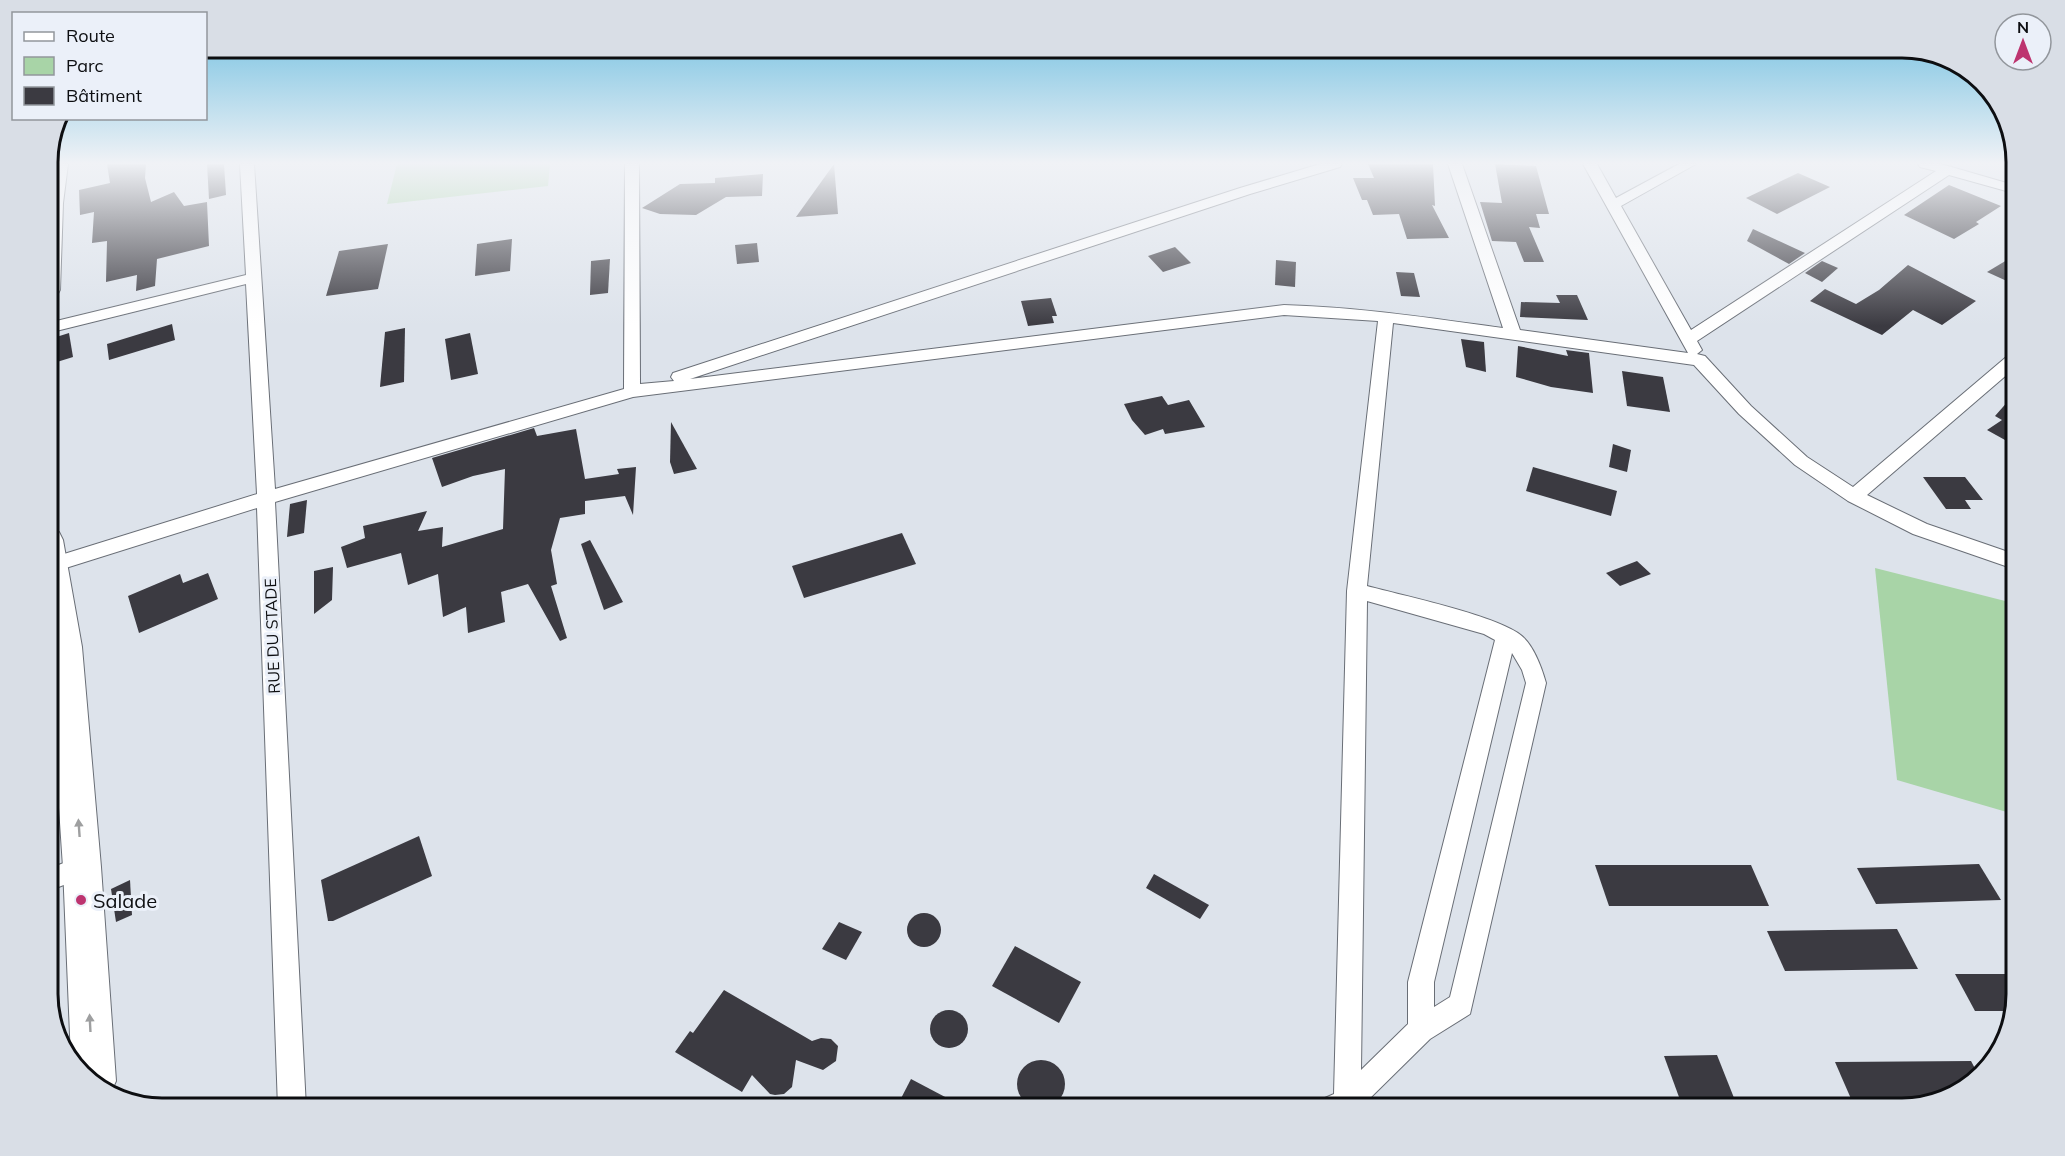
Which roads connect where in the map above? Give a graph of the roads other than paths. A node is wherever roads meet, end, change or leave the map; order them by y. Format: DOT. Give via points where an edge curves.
graph roads {
  1 [pos="250,218"];
  2 [pos="632,218"];
  3 [pos="1164,218"];
  4 [pos="1473,218"];
  5 [pos="1620,218"];
  6 [pos="1874,218"];
  7 [pos="253,278"];
  8 [pos="1386,317"];
  9 [pos="59,325"];
  10 [pos="1513,334"];
  11 [pos="1688,339"];
  12 [pos="1699,360"];
  13 [pos="2006,366"];
  14 [pos="632,392"];
  15 [pos="1854,496"];
  16 [pos="266,498"];
  17 [pos="59,550"];
  18 [pos="2006,559"];
  19 [pos="1358,591"];
  20 [pos="1506,636"];
  21 [pos="59,667"];
  22 [pos="82,867"];
  23 [pos="59,876"];
  24 [pos="1421,1030"];
  25 [pos="93,1071"];
  26 [pos="292,1098"];
  27 [pos="1341,1098"];
  28 [pos="1348,1098"];
  1 -- 7 [label="street, RUE DU STADE"];
  2 -- 14 [label="street"];
  3 -- 14 [label="street"];
  4 -- 10 [label="street"];
  5 -- 11 [label="street"];
  6 -- 11 [label="street"];
  7 -- 9 [label="street"];
  7 -- 16 [label="street, RUE DU STADE"];
  8 -- 10 [label="street"];
  8 -- 14 [label="street" via="1294,310 1237,314"];
  8 -- 19 [label="street"];
  10 -- 12 [label="street"];
  11 -- 12 [label="street"];
  12 -- 15 [label="street" via="1745,410 1802,461"];
  13 -- 15 [label="street"];
  14 -- 16 [label="street"];
  15 -- 18 [label="street" via="1920,529"];
  16 -- 17 [label="street"];
  16 -- 26 [label="street, RUE DU STADE"];
  19 -- 20 [label="street"];
  19 -- 27 [label="street"];
  20 -- 24 [label="street" via="1421,982"];
  20 -- 24 [label="street" via="1517,643 1536,683 1461,1005"];
  22 -- 21 [label="main road, one-way"];
  22 -- 23 [label="street"];
  25 -- 22 [label="main road, one-way"];
  24 -- 28 [label="street"];
}
